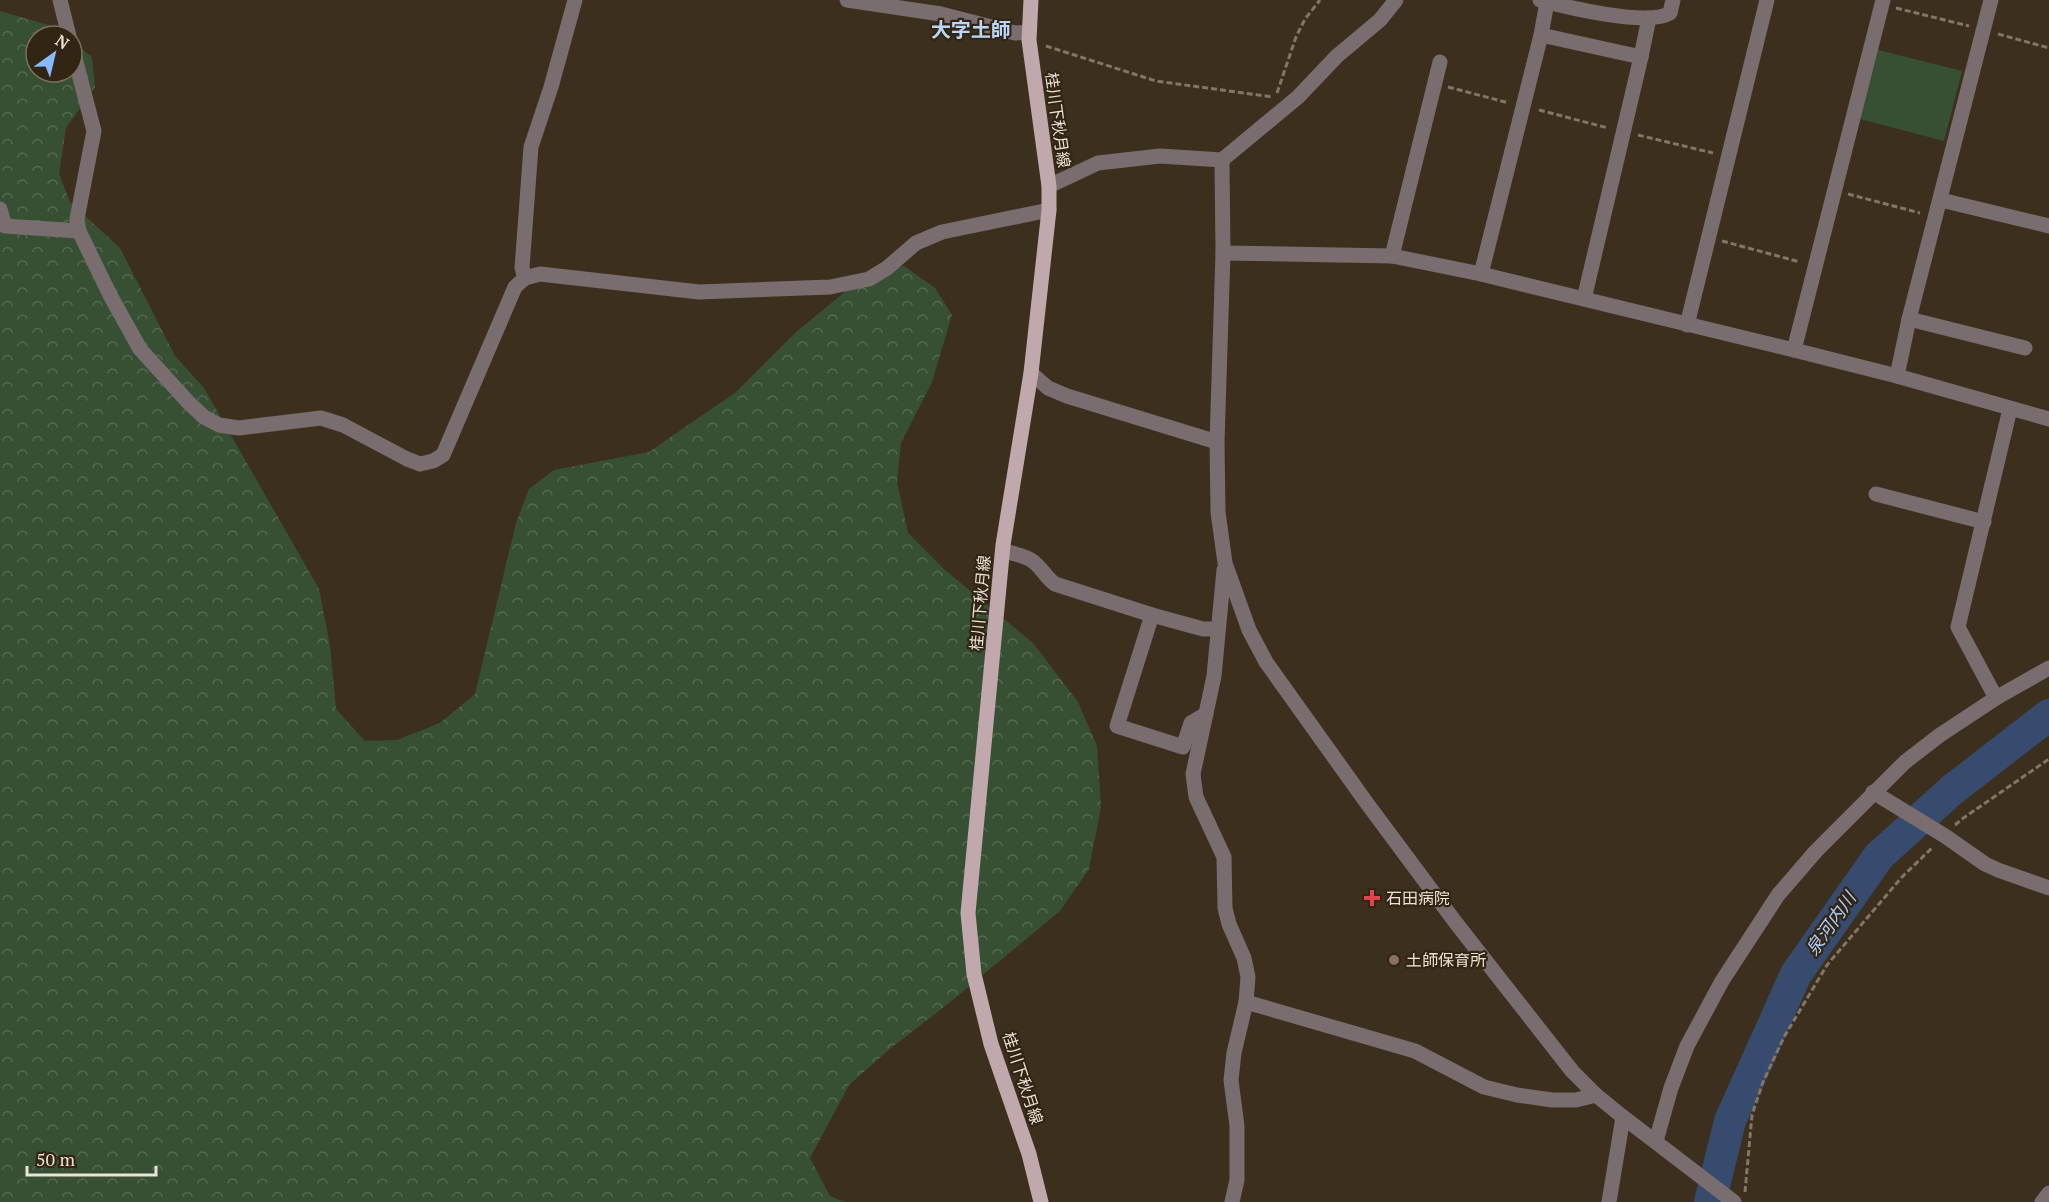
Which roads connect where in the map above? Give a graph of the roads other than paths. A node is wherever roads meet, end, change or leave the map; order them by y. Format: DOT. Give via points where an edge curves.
graph roads {
  1 [pos="60,0"];
  2 [pos="575,0"];
  3 [pos="847,0"];
  4 [pos="1031,0"];
  5 [pos="1396,0"];
  6 [pos="1672,0"];
  7 [pos="1767,0"];
  8 [pos="1991,0"];
  9 [pos="1543,1"];
  10 [pos="1882,2"];
  11 [pos="1649,18"];
  12 [pos="66,24"];
  13 [pos="1541,34"];
  14 [pos="1030,37"];
  15 [pos="1641,57"];
  16 [pos="1440,62"];
  17 [pos="82,84"];
  18 [pos="1222,160"];
  19 [pos="1049,186"];
  20 [pos="1941,200"];
  21 [pos="0,209"];
  22 [pos="1049,210"];
  23 [pos="2049,226"];
  24 [pos="79,231"];
  25 [pos="1223,253"];
  26 [pos="1392,256"];
  27 [pos="1481,274"];
  28 [pos="525,278"];
  29 [pos="1584,299"];
  30 [pos="1909,319"];
  31 [pos="1687,325"];
  32 [pos="2025,348"];
  33 [pos="1794,350"];
  34 [pos="1031,373"];
  35 [pos="1897,376"];
  36 [pos="2010,409"];
  37 [pos="2049,419"];
  38 [pos="1217,442"];
  39 [pos="1876,495"];
  40 [pos="1984,522"];
  41 [pos="1002,550"];
  42 [pos="1225,563"];
  43 [pos="1152,615"];
  44 [pos="1218,629"];
  45 [pos="2049,668"];
  46 [pos="1996,698"];
  47 [pos="1206,714"];
  48 [pos="1877,795"];
  49 [pos="2049,888"];
  50 [pos="1246,1002"];
  51 [pos="1596,1095"];
  52 [pos="1623,1117"];
  53 [pos="1656,1141"];
  54 [pos="2049,1193"];
  55 [pos="1041,1202"];
  56 [pos="1232,1202"];
  57 [pos="1609,1202"];
  58 [pos="1734,1202"];
  59 [pos="2042,1202"];
  1 -- 12 [label="street"];
  2 -- 28 [label="street" via="531,147 522,268"];
  3 -- 14 [label="street" via="941,14"];
  4 -- 14 [label="main road, 桂川下秋月線"];
  5 -- 18 [label="street" via="1380,21 1337,56 1298,97 1280,102"];
  6 -- 11 [label="street" via="1670,13"];
  7 -- 31 [label="street"];
  8 -- 20 [label="street"];
  9 -- 11 [label="street" via="1628,18"];
  9 -- 13 [label="street"];
  10 -- 33 [label="street"];
  11 -- 15 [label="street"];
  13 -- 15 [label="street"];
  13 -- 27 [label="street"];
  14 -- 19 [label="main road, 桂川下秋月線"];
  15 -- 29 [label="street"];
  16 -- 26 [label="street"];
  17 -- 24 [label="street" via="94,131 77,219"];
  18 -- 19 [label="street" via="1160,156 1098,164"];
  18 -- 25 [label="street"];
  19 -- 22 [label="main road, 桂川下秋月線"];
  20 -- 23 [label="street"];
  20 -- 30 [label="street"];
  21 -- 24 [label="street" via="5,226"];
  22 -- 28 [label="street" via="942,232 916,243 869,279 830,287 699,292 540,274"];
  22 -- 34 [label="main road, 桂川下秋月線"];
  24 -- 28 [label="street" via="140,349 204,417 238,428 321,418 420,464 443,455 515,287"];
  25 -- 26 [label="street"];
  25 -- 38 [label="street"];
  26 -- 27 [label="street"];
  27 -- 29 [label="street"];
  29 -- 31 [label="street"];
  30 -- 32 [label="street"];
  30 -- 35 [label="street"];
  31 -- 33 [label="street"];
  33 -- 35 [label="street"];
  34 -- 38 [label="street" via="1048,388 1067,396"];
  34 -- 41 [label="main road, 桂川下秋月線"];
  35 -- 36 [label="street"];
  36 -- 37 [label="street"];
  36 -- 40 [label="street"];
  38 -- 42 [label="street" via="1218,512"];
  39 -- 40 [label="street"];
  40 -- 46 [label="street" via="1958,627"];
  41 -- 43 [label="street" via="1030,559 1055,585"];
  41 -- 55 [label="main road, 桂川下秋月線" via="968,913 974,974 991,1044 1029,1154"];
  42 -- 44 [label="street"];
  42 -- 51 [label="street" via="1249,630 1266,662 1456,923 1572,1071"];
  43 -- 44 [label="street" via="1203,629"];
  43 -- 47 [label="street" via="1117,726 1183,747 1191,723"];
  44 -- 47 [label="street"];
  45 -- 46 [label="street"];
  46 -- 48 [label="street" via="1905,762"];
  47 -- 50 [label="street" via="1193,774 1196,797 1224,857 1225,908 1244,958 1248,977"];
  48 -- 49 [label="street" via="1985,864"];
  48 -- 53 [label="street" via="1816,851 1778,895 1722,981 1687,1046"];
  50 -- 51 [label="street" via="1415,1051 1484,1087 1552,1100"];
  50 -- 56 [label="street" via="1232,1080 1237,1126 1237,1180"];
  51 -- 52 [label="street"];
  52 -- 53 [label="street"];
  52 -- 57 [label="street"];
  53 -- 58 [label="street"];
  54 -- 59 [label="street"];
}
